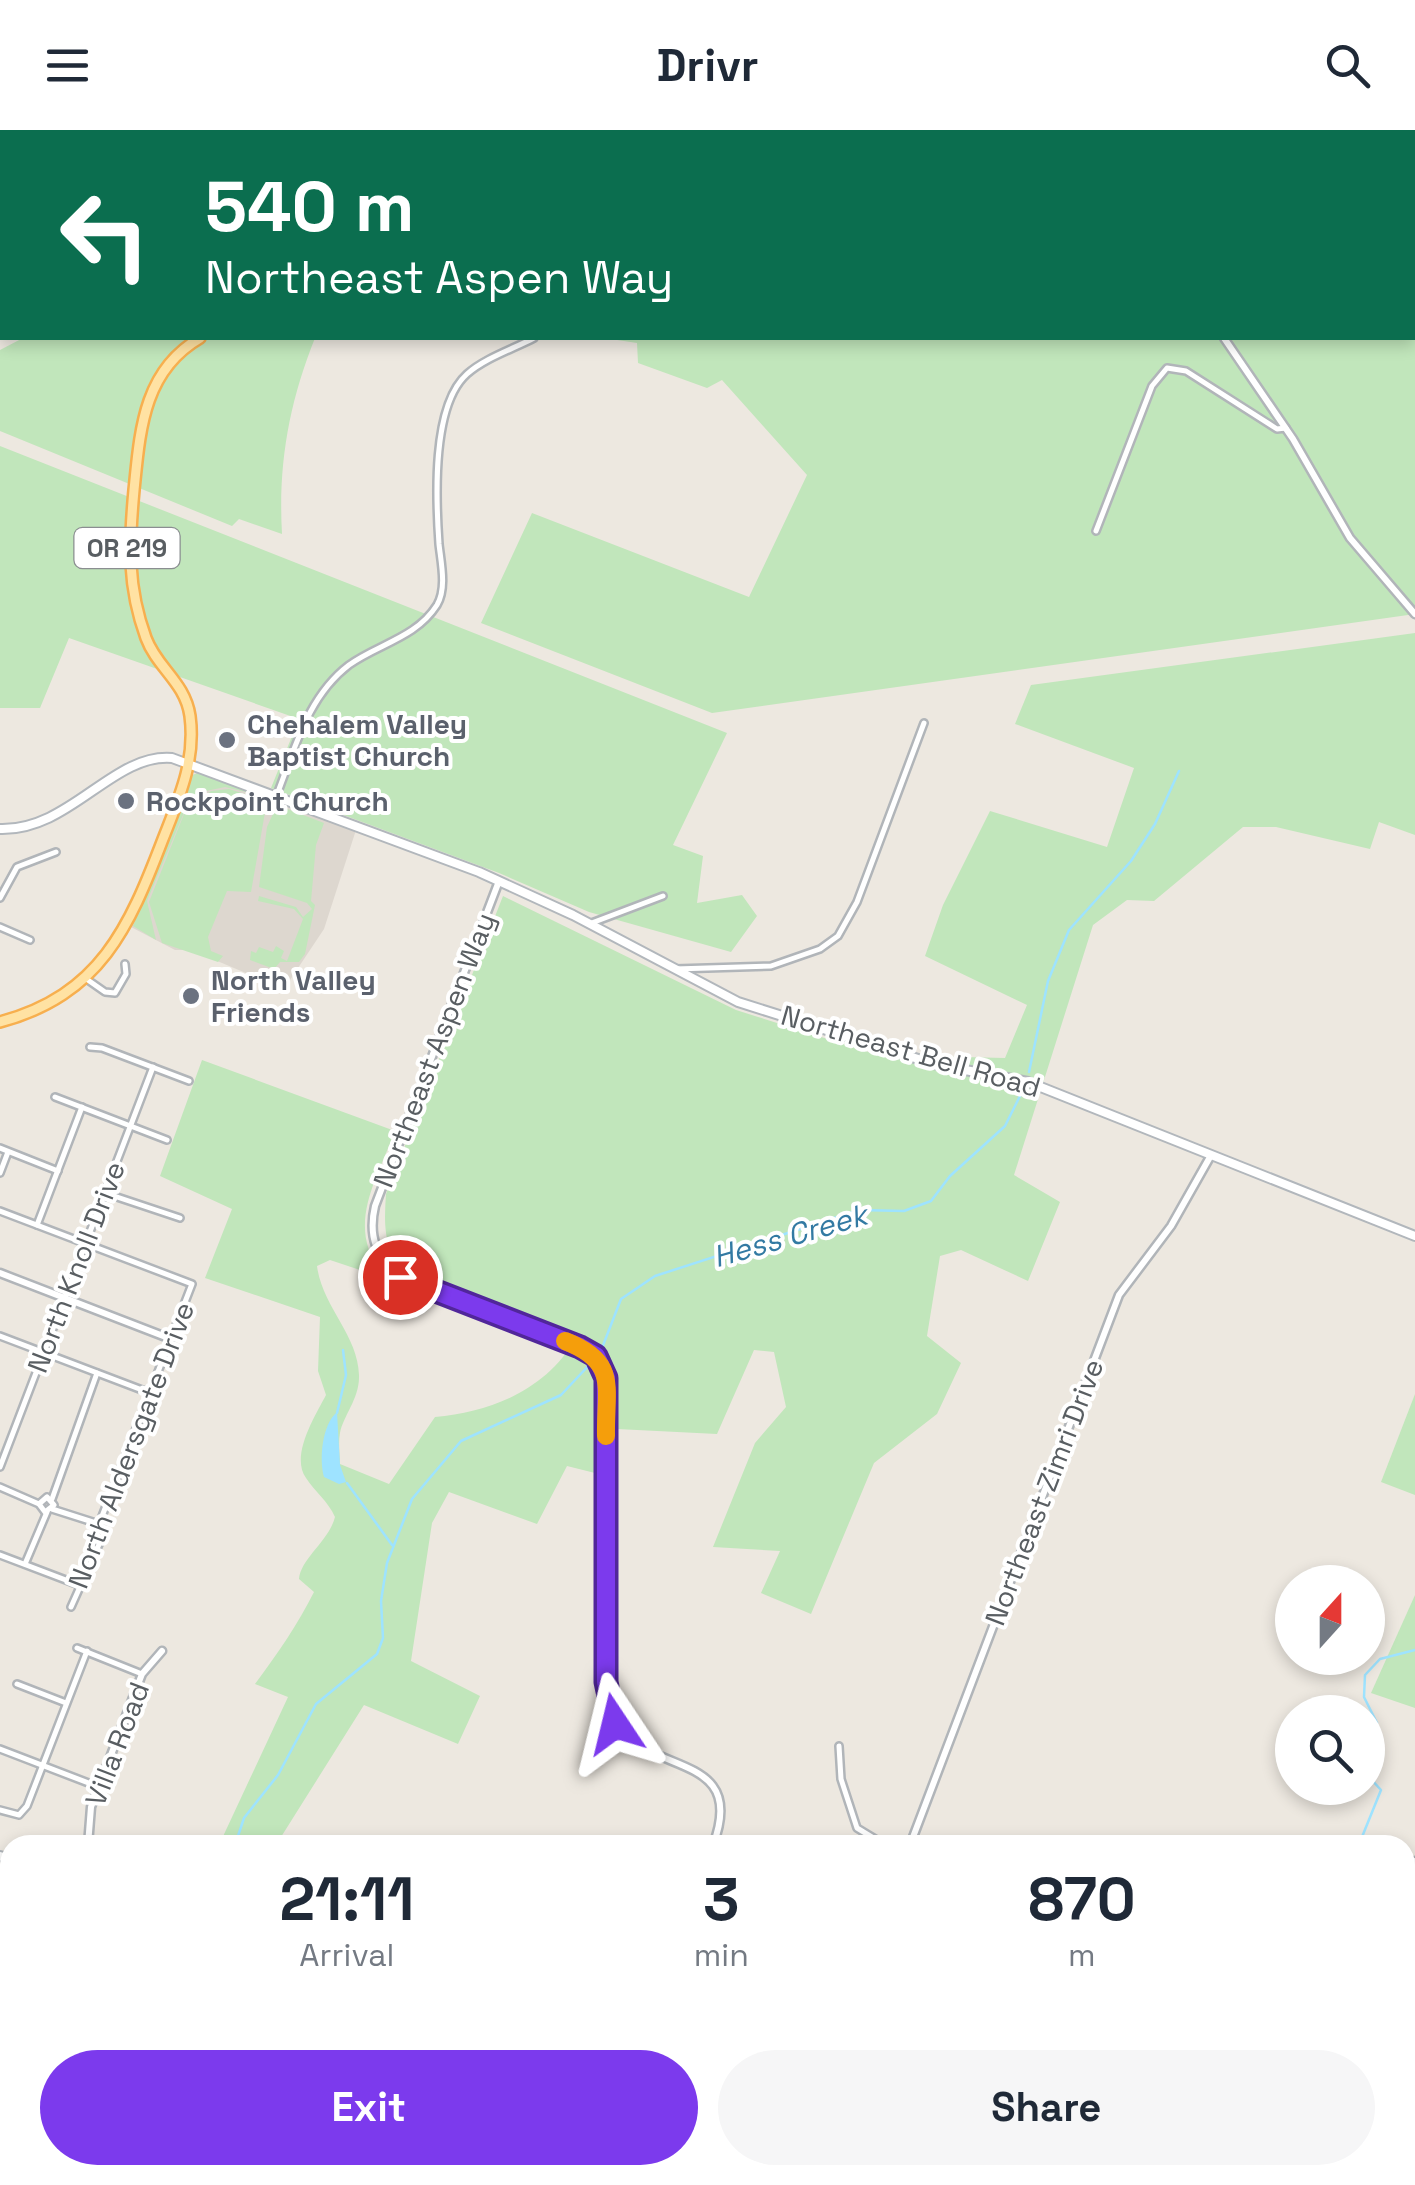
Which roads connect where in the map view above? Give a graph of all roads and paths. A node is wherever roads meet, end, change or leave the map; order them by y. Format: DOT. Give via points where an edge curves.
graph roads {
  1 [pos="197,340"];
  2 [pos="530,340"];
  3 [pos="1225,340"];
  4 [pos="1286,428"];
  5 [pos="1096,531"];
  6 [pos="1415,614"];
  7 [pos="924,724"];
  8 [pos="190,764"];
  9 [pos="276,797"];
  10 [pos="0,829"];
  11 [pos="56,852"];
  12 [pos="499,881"];
  13 [pos="663,896"];
  14 [pos="0,898"];
  15 [pos="589,924"];
  16 [pos="0,927"];
  17 [pos="30,940"];
  18 [pos="125,964"];
  19 [pos="672,970"];
  20 [pos="85,978"];
  21 [pos="0,1022"];
  22 [pos="90,1048"];
  23 [pos="153,1068"];
  24 [pos="189,1081"];
  25 [pos="55,1097"];
  26 [pos="82,1108"];
  27 [pos="130,1126"];
  28 [pos="166,1140"];
  29 [pos="0,1148"];
  30 [pos="8,1152"];
  31 [pos="1210,1157"];
  32 [pos="58,1171"];
  33 [pos="0,1172"];
  34 [pos="104,1193"];
  35 [pos="0,1211"];
  36 [pos="180,1218"];
  37 [pos="37,1225"];
  38 [pos="1415,1236"];
  39 [pos="85,1243"];
  40 [pos="0,1273"];
  41 [pos="64,1298"];
  42 [pos="0,1336"];
  43 [pos="171,1339"];
  44 [pos="44,1353"];
  45 [pos="96,1373"];
  46 [pos="150,1393"];
  47 [pos="0,1467"];
  48 [pos="0,1487"];
  49 [pos="47,1504"];
  50 [pos="100,1524"];
  51 [pos="0,1555"];
  52 [pos="24,1564"];
  53 [pos="79,1585"];
  54 [pos="70,1607"];
  55 [pos="77,1648"];
  56 [pos="87,1651"];
  57 [pos="162,1651"];
  58 [pos="142,1674"];
  59 [pos="17,1684"];
  60 [pos="66,1703"];
  61 [pos="839,1746"];
  62 [pos="0,1750"];
  63 [pos="42,1766"];
  64 [pos="99,1787"];
  65 [pos="0,1810"];
  66 [pos="87,1835"];
  67 [pos="716,1835"];
  68 [pos="869,1835"];
  69 [pos="914,1835"];
  1 -- 8 [label="main road, OR 219" via="172,358 144,410 127,549 148,644 186,696"];
  2 -- 9 [label="street" via="459,384 434,479 442,584 436,607 402,638 353,662 319,694"];
  3 -- 4 [label="street"];
  4 -- 5 [label="street" via="1186,371 1167,368 1152,386"];
  4 -- 6 [label="street" via="1350,538"];
  7 -- 19 [label="street" via="838,936 772,966"];
  8 -- 9 [label="main road, Northeast Bell Road"];
  8 -- 10 [label="main road, Northeast Bell Road" via="147,759 76,805"];
  8 -- 20 [label="main road, OR 219" via="132,917"];
  9 -- 12 [label="main road, Northeast Bell Road"];
  11 -- 14 [label="street" via="17,866"];
  12 -- 15 [label="main road, Northeast Bell Road"];
  12 -- 67 [label="street, Northeast Aspen Way" via="375,1206 372,1237 400,1277 580,1347 601,1363 610,1714 640,1748 712,1782 722,1814"];
  13 -- 15 [label="street"];
  15 -- 19 [label="main road, Northeast Bell Road"];
  16 -- 17 [label="street"];
  18 -- 20 [label="street" via="115,993"];
  19 -- 31 [label="main road, Northeast Bell Road" via="759,1009 934,1064 1028,1082"];
  20 -- 21 [label="main road, OR 219" via="40,1008"];
  22 -- 23 [label="street"];
  23 -- 24 [label="street"];
  23 -- 27 [label="street, North Knoll Drive"];
  25 -- 26 [label="street"];
  26 -- 27 [label="street"];
  26 -- 32 [label="street"];
  27 -- 28 [label="street"];
  27 -- 34 [label="street, North Knoll Drive"];
  29 -- 30 [label="street"];
  30 -- 32 [label="street"];
  30 -- 33 [label="street"];
  31 -- 38 [label="main road, Northeast Bell Road"];
  31 -- 69 [label="street, Northeast Zimri Drive" via="1122,1289"];
  32 -- 37 [label="street"];
  34 -- 36 [label="street"];
  34 -- 39 [label="street, North Knoll Drive"];
  35 -- 37 [label="street"];
  37 -- 39 [label="street"];
  39 -- 41 [label="street, North Knoll Drive"];
  39 -- 43 [label="street, North Aldersgate Drive" via="192,1284"];
  40 -- 41 [label="street"];
  41 -- 43 [label="street"];
  41 -- 44 [label="street, North Knoll Drive"];
  42 -- 44 [label="street"];
  43 -- 46 [label="street, North Aldersgate Drive"];
  44 -- 45 [label="street"];
  44 -- 47 [label="street, North Knoll Drive"];
  45 -- 46 [label="street"];
  45 -- 49 [label="street"];
  46 -- 50 [label="street, North Aldersgate Drive"];
  48 -- 49 [label="street"];
  49 -- 50 [label="street"];
  49 -- 52 [label="street"];
  50 -- 53 [label="street, North Aldersgate Drive" via="104,1534"];
  51 -- 52 [label="street"];
  52 -- 53 [label="street"];
  53 -- 54 [label="street, North Aldersgate Drive"];
  55 -- 56 [label="street"];
  56 -- 58 [label="street"];
  56 -- 60 [label="street"];
  57 -- 58 [label="street, Villa Road"];
  58 -- 64 [label="street, Villa Road"];
  59 -- 60 [label="street"];
  60 -- 63 [label="street"];
  61 -- 68 [label="street" via="841,1780 857,1828"];
  62 -- 63 [label="street"];
  63 -- 64 [label="street"];
  63 -- 65 [label="street" via="23,1813"];
  64 -- 66 [label="street, Villa Road"];
}
